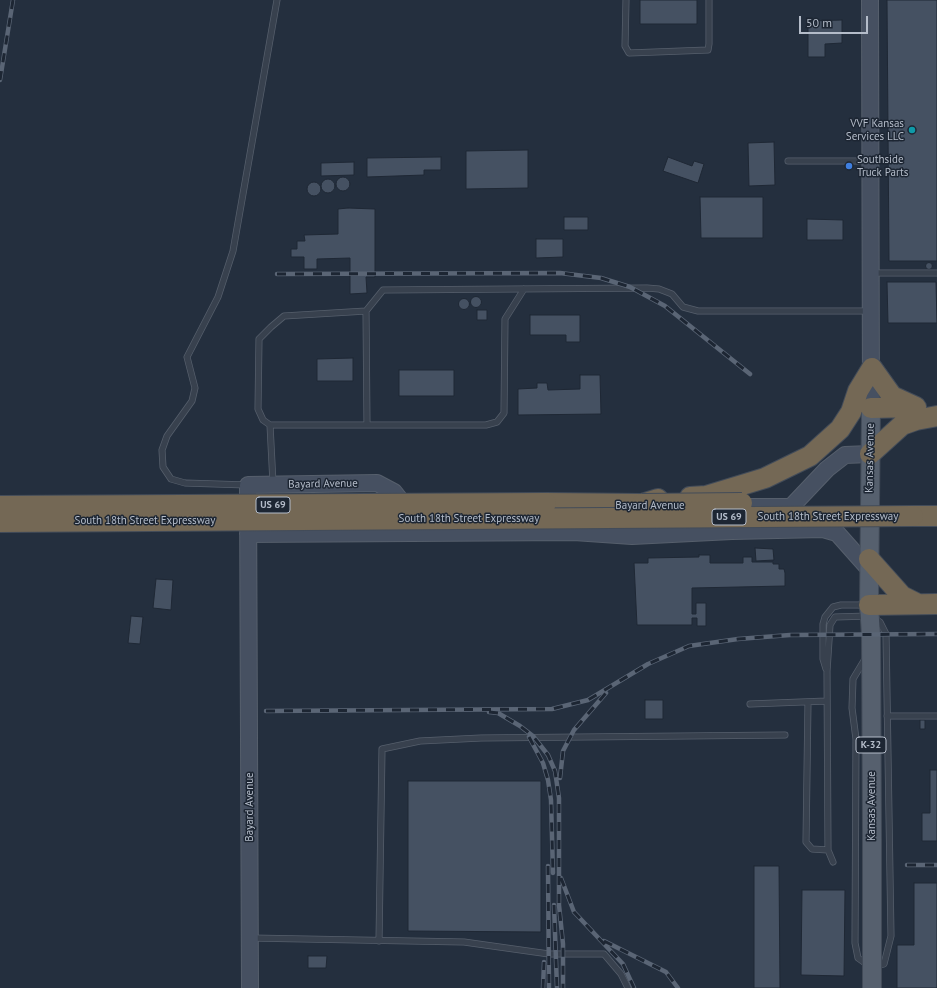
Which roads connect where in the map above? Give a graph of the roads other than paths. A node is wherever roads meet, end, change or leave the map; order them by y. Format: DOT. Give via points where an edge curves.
graph roads {
  1 [pos="277,0"];
  2 [pos="626,0"];
  3 [pos="709,0"];
  4 [pos="870,0"];
  5 [pos="788,161"];
  6 [pos="871,161"];
  7 [pos="872,273"];
  8 [pos="937,274"];
  9 [pos="524,289"];
  10 [pos="366,311"];
  11 [pos="872,311"];
  12 [pos="872,368"];
  13 [pos="937,406"];
  14 [pos="916,407"];
  15 [pos="871,408"];
  16 [pos="937,416"];
  17 [pos="270,425"];
  18 [pos="367,425"];
  19 [pos="870,454"];
  20 [pos="248,485"];
  21 [pos="274,485"];
  22 [pos="937,503"];
  23 [pos="642,504"];
  24 [pos="0,506"];
  25 [pos="914,509"];
  26 [pos="937,516"];
  27 [pos="0,522"];
  28 [pos="248,534"];
  29 [pos="869,564"];
  30 [pos="928,604"];
  31 [pos="869,610"];
  32 [pos="937,615"];
  33 [pos="871,650"];
  34 [pos="827,671"];
  35 [pos="827,701"];
  36 [pos="808,702"];
  37 [pos="750,704"];
  38 [pos="887,716"];
  39 [pos="937,716"];
  40 [pos="785,735"];
  41 [pos="828,850"];
  42 [pos="833,862"];
  43 [pos="250,938"];
  44 [pos="379,941"];
  45 [pos="250,988"];
  46 [pos="628,988"];
  47 [pos="872,988"];
  1 -- 20 [label="lane" via="233,252 218,297 187,357 195,388 192,401 167,436 162,450 163,468 171,479 185,483"];
  2 -- 3 [label="lane" via="625,46 629,52 708,50"];
  4 -- 6 [label="street, Kansas Avenue"];
  5 -- 6 [label="lane"];
  6 -- 7 [label="street, Kansas Avenue"];
  7 -- 8 [label="lane"];
  7 -- 11 [label="street, Kansas Avenue"];
  9 -- 10 [label="lane" via="384,290"];
  9 -- 11 [label="lane" via="659,289 672,294 684,307 698,311"];
  9 -- 18 [label="lane" via="505,318 504,413 497,422 486,425"];
  10 -- 17 [label="lane" via="284,316 258,340 258,409 263,420"];
  10 -- 18 [label="lane"];
  11 -- 12 [label="street, Kansas Avenue"];
  12 -- 14 [label="highway" via="892,396"];
  12 -- 15 [label="street, Kansas Avenue"];
  12 -- 23 [label="highway, bridge" via="840,429 810,456 765,478 706,496 659,499"];
  13 -- 14 [label="highway"];
  14 -- 15 [label="highway"];
  15 -- 19 [label="main road, Kansas Avenue / K-32"];
  16 -- 19 [label="highway" via="902,425"];
  17 -- 18 [label="lane"];
  17 -- 21 [label="lane"];
  19 -- 21 [label="street, Bayard Avenue" via="846,455 827,469 791,507 405,506 394,492 377,484"];
  19 -- 29 [label="main road, Kansas Avenue / K-32"];
  20 -- 21 [label="street, Bayard Avenue"];
  20 -- 28 [label="street, Bayard Avenue"];
  22 -- 25 [label="highway, South 18th Street Expressway / US 69"];
  23 -- 24 [label="highway, South 18th Street Expressway / US 69, bridge"];
  23 -- 25 [label="highway, South 18th Street Expressway / US 69, bridge"];
  25 -- 26 [label="highway, South 18th Street Expressway / US 69"];
  25 -- 27 [label="highway, South 18th Street Expressway / US 69, bridge"];
  28 -- 29 [label="street" via="574,532 632,536 823,529 837,533"];
  28 -- 43 [label="street, Bayard Avenue"];
  29 -- 30 [label="highway" via="902,596"];
  29 -- 31 [label="main road, Kansas Avenue / K-32"];
  30 -- 31 [label="highway"];
  31 -- 32 [label="highway"];
  31 -- 33 [label="main road, Kansas Avenue / K-32"];
  31 -- 34 [label="lane" via="832,620"];
  31 -- 34 [label="lane" via="841,604 833,607 825,617 823,659"];
  31 -- 38 [label="lane" via="880,622 886,634"];
  33 -- 38 [label="lane" via="853,679 852,708 856,739 855,943 858,958 865,964 877,966 884,964 891,936"];
  33 -- 47 [label="main road, Kansas Avenue / K-32, bridge"];
  34 -- 35 [label="lane"];
  35 -- 36 [label="lane"];
  35 -- 41 [label="lane"];
  36 -- 37 [label="lane"];
  36 -- 41 [label="lane" via="806,842 812,849"];
  38 -- 39 [label="lane"];
  40 -- 44 [label="lane" via="481,738 420,741 382,749"];
  41 -- 42 [label="lane"];
  43 -- 44 [label="lane"];
  43 -- 45 [label="street, Bayard Avenue"];
  44 -- 46 [label="lane" via="464,942 549,954 604,954 622,974"];
}
